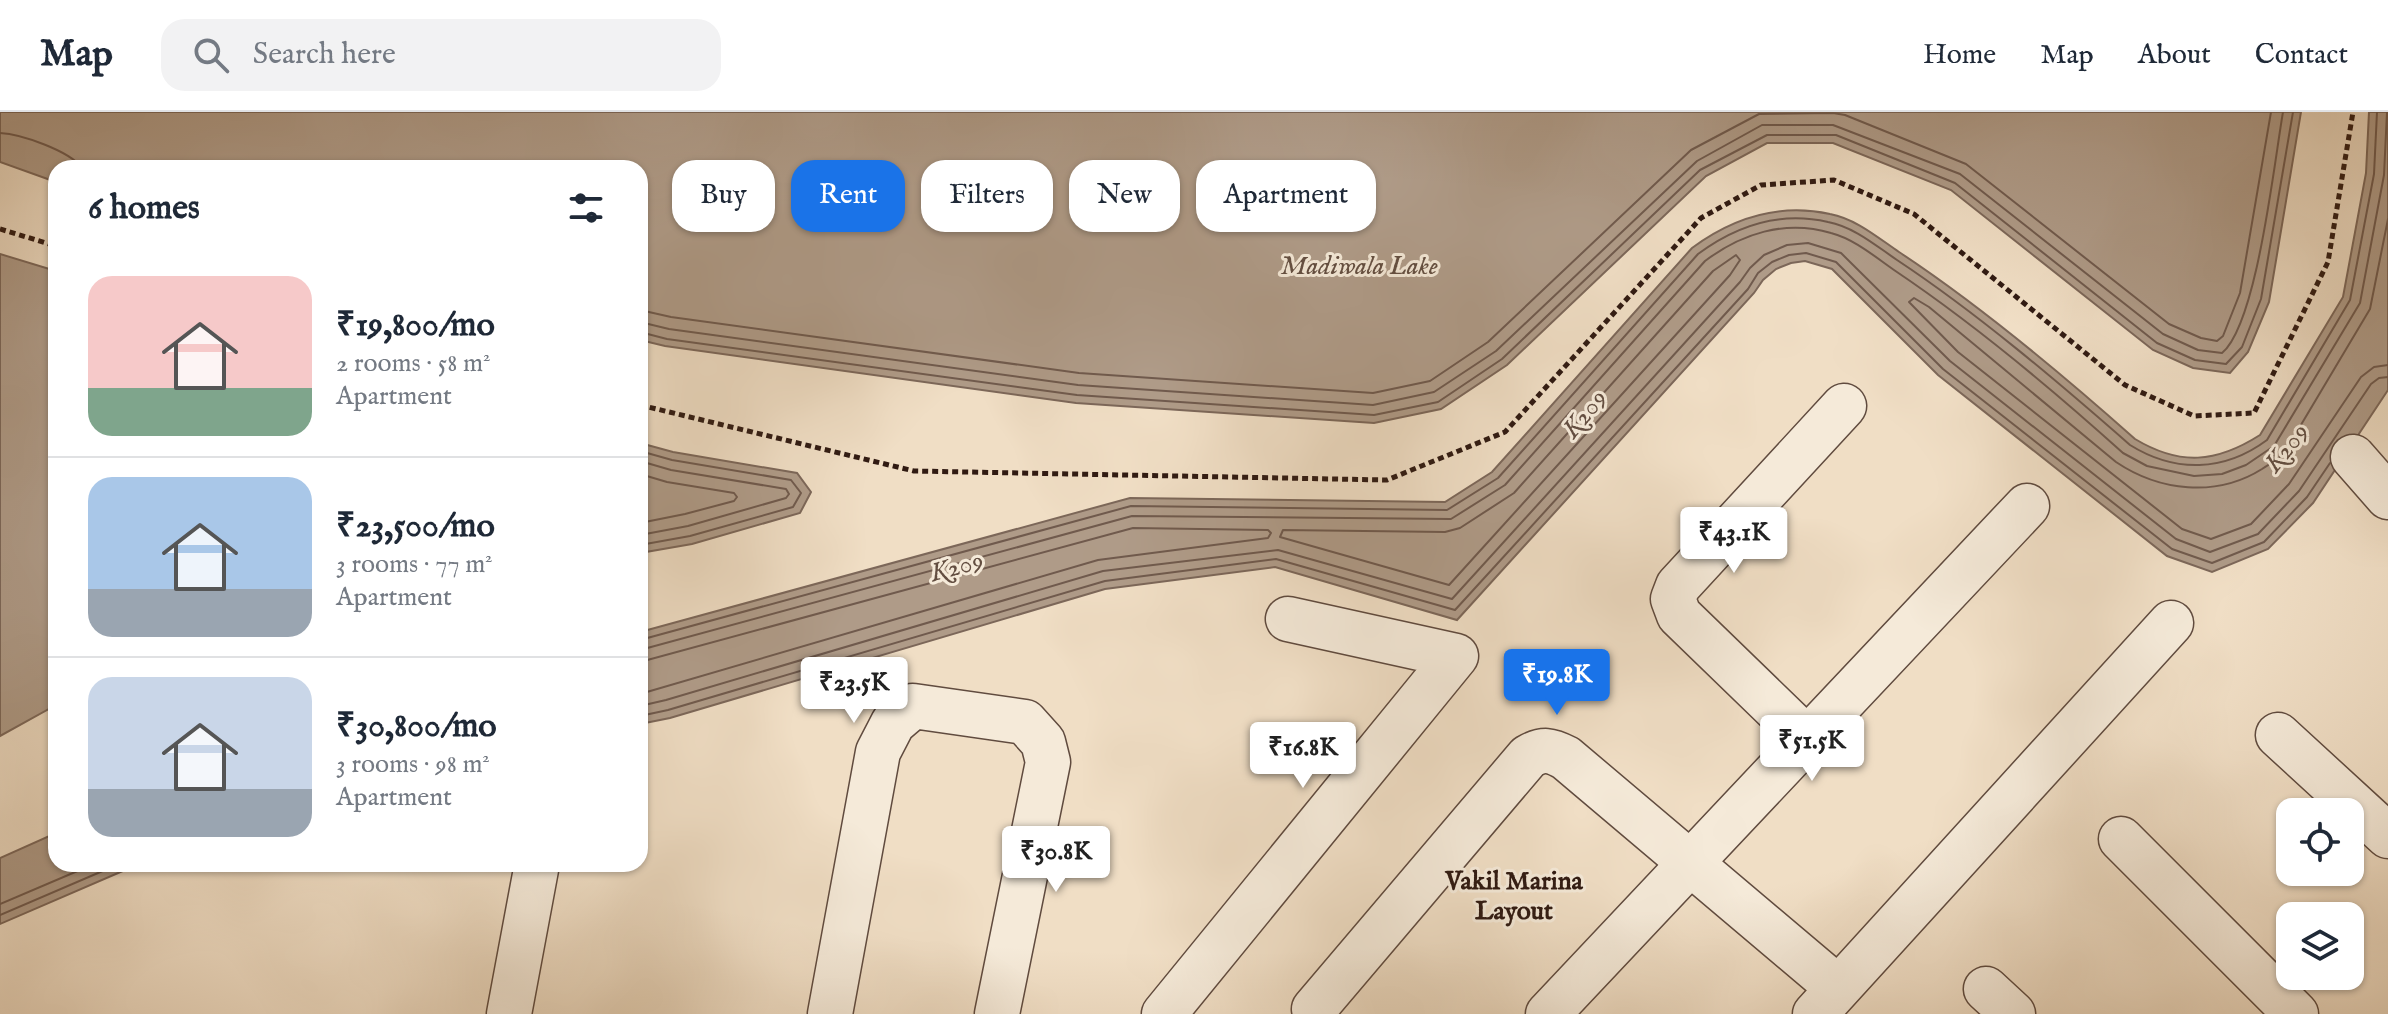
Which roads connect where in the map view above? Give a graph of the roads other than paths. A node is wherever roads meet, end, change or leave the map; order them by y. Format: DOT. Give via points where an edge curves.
graph roads {
  1 [pos="1844,406"];
  2 [pos="2353,457"];
  3 [pos="2388,497"];
  4 [pos="2027,506"];
  5 [pos="1288,619"];
  6 [pos="2171,623"];
  7 [pos="2278,735"];
  8 [pos="1807,739"];
  9 [pos="2388,836"];
  10 [pos="2121,839"];
  11 [pos="1691,863"];
  12 [pos="536,872"];
  13 [pos="1826,1001"];
  14 [pos="1314,1009"];
  15 [pos="999,1013"];
  16 [pos="509,1014"];
  17 [pos="830,1014"];
  18 [pos="1164,1014"];
  19 [pos="1548,1014"];
  20 [pos="2296,1014"];
  1 -- 8 [label="street" via="1678,586 1673,599 1679,615"];
  2 -- 3 [label="street"];
  4 -- 8 [label="street"];
  5 -- 18 [label="street" via="1456,656"];
  6 -- 13 [label="street"];
  7 -- 9 [label="street"];
  8 -- 11 [label="street"];
  10 -- 20 [label="street"];
  11 -- 13 [label="street"];
  11 -- 14 [label="street" via="1566,758 1539,750"];
  11 -- 19 [label="street"];
  12 -- 16 [label="street"];
  15 -- 17 [label="street" via="1048,762 1043,742 1025,722 913,706 893,723 878,752"];
}
